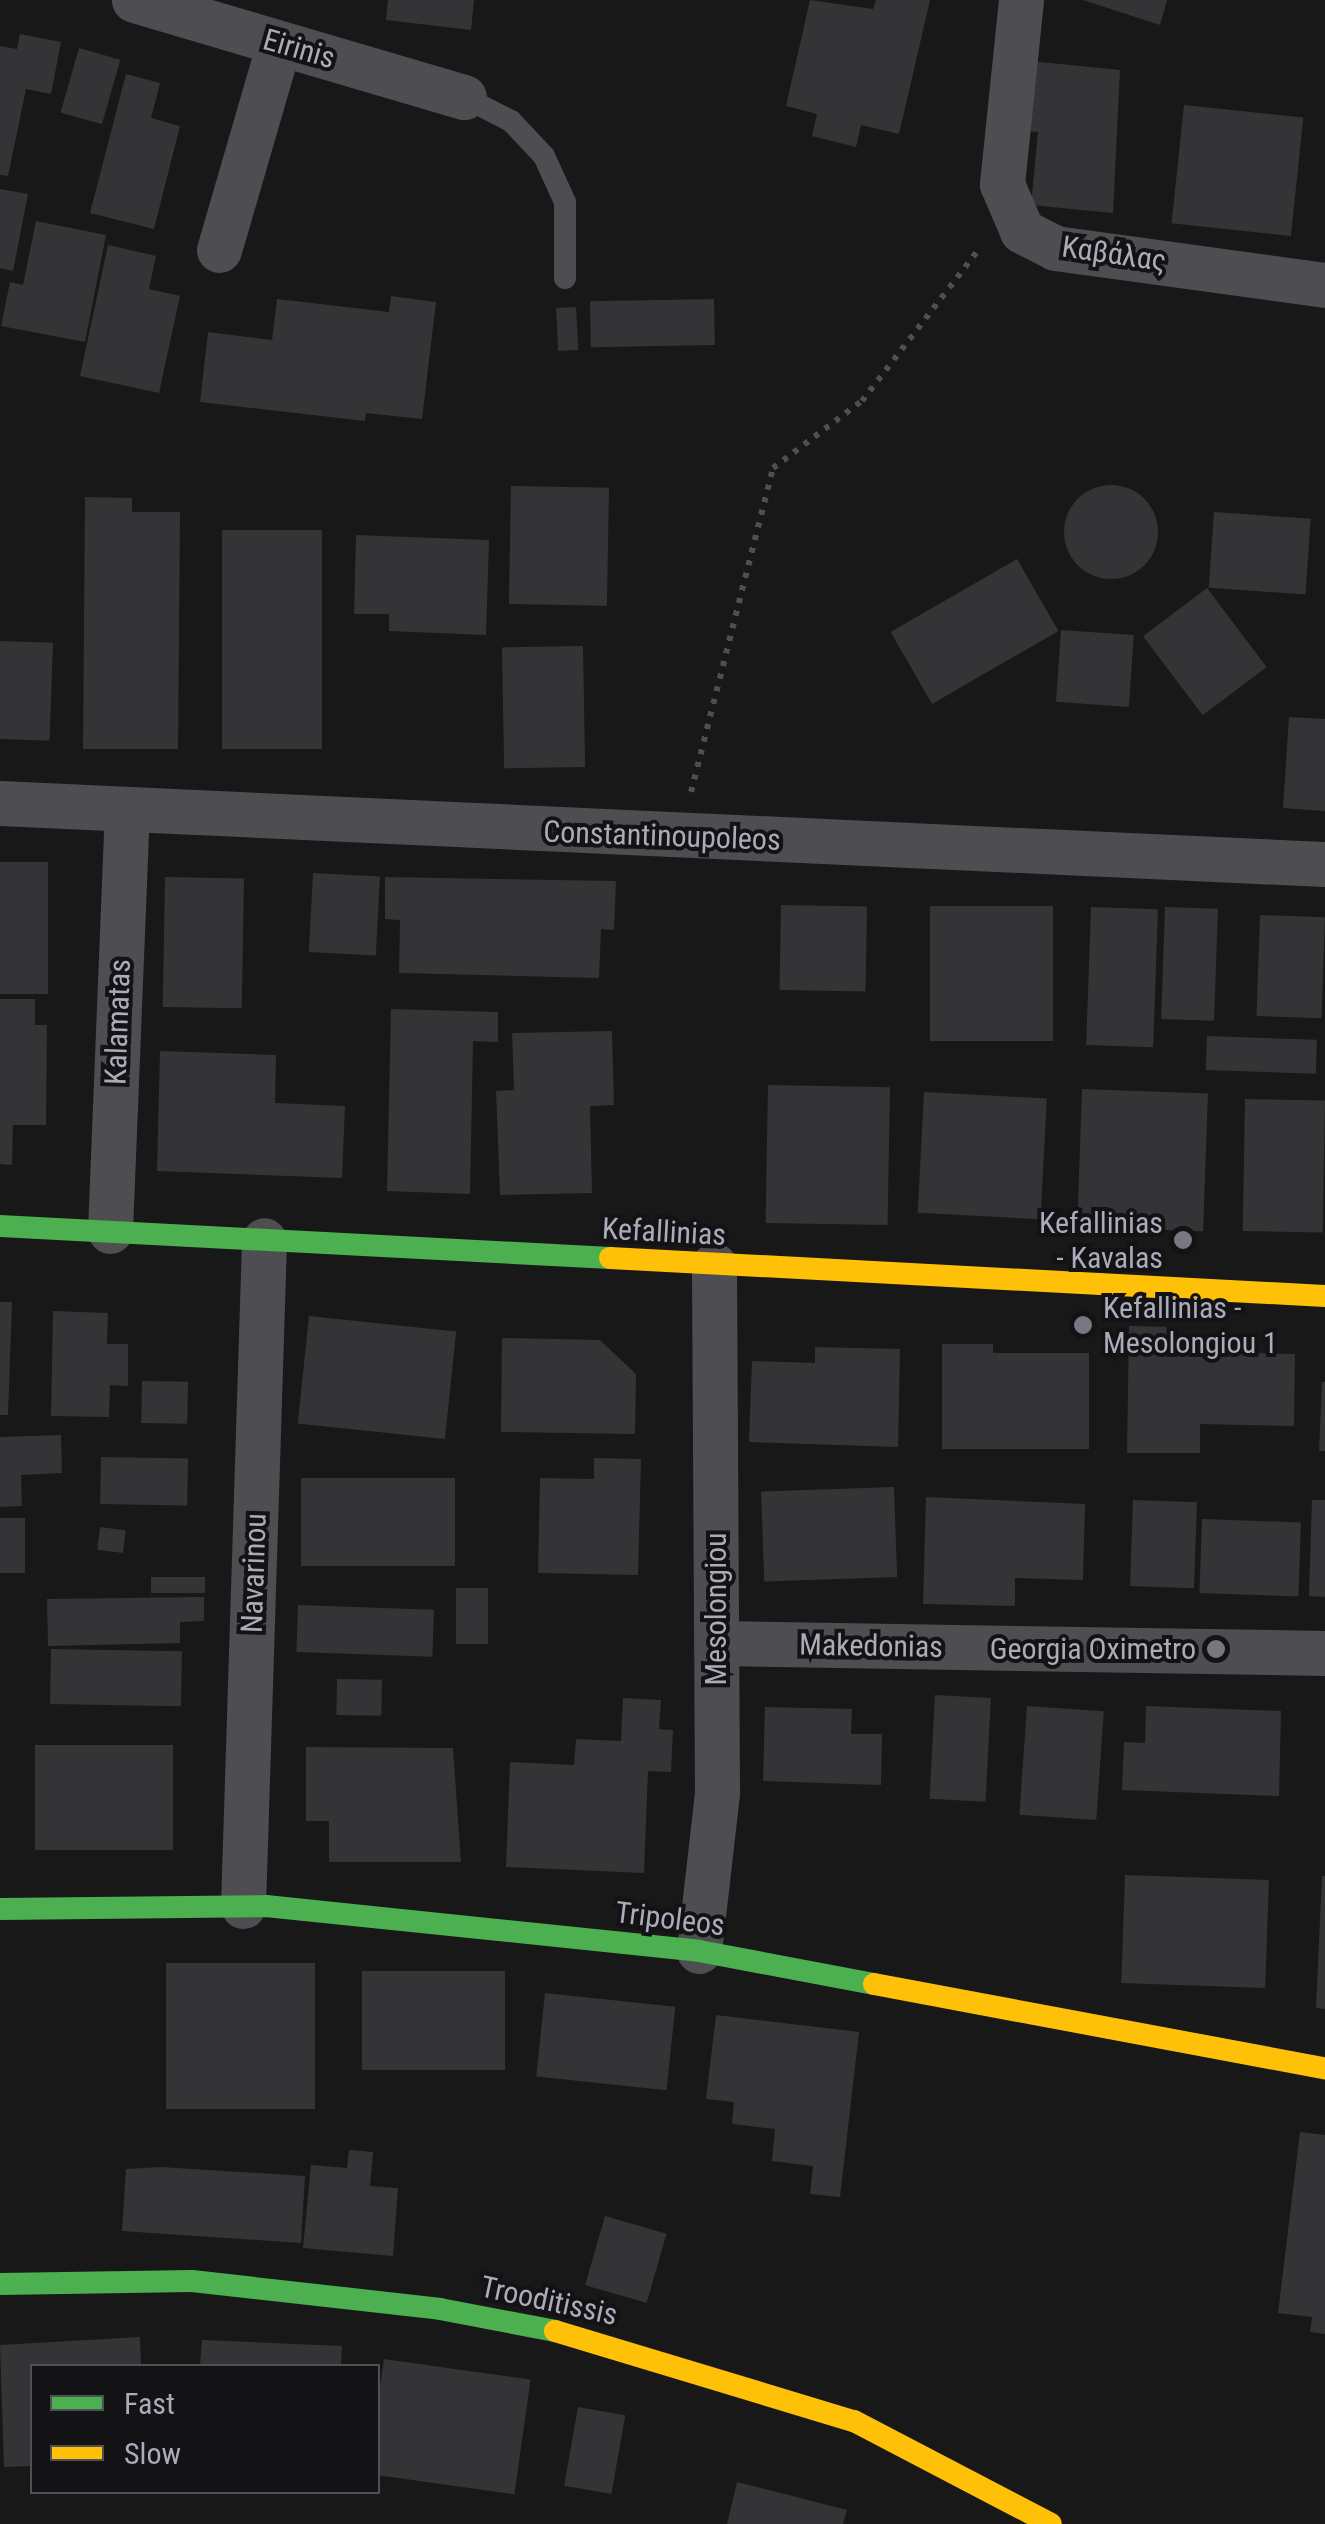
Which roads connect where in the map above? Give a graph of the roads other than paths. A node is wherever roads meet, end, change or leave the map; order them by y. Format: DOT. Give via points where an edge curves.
graph roads {
  1 [pos="134,0"];
  2 [pos="1022,0"];
  3 [pos="279,44"];
  4 [pos="464,97"];
  5 [pos="219,250"];
  6 [pos="564,278"];
  7 [pos="1325,284"];
  8 [pos="0,803"];
  9 [pos="127,812"];
  10 [pos="1325,864"];
  11 [pos="0,1226"];
  12 [pos="110,1231"];
  13 [pos="264,1240"];
  14 [pos="714,1265"];
  15 [pos="1325,1296"];
  16 [pos="717,1643"];
  17 [pos="1325,1654"];
  18 [pos="243,1906"];
  19 [pos="0,1909"];
  20 [pos="699,1951"];
  21 [pos="1325,2068"];
  22 [pos="0,2284"];
  23 [pos="1051,2524"];
  1 -- 3 [label="street, Eirinis"];
  2 -- 7 [label="street, Καβάλας" via="1002,184 1022,231 1054,248"];
  3 -- 4 [label="street, Eirinis"];
  3 -- 5 [label="street"];
  4 -- 6 [label="lane" via="511,122 544,156 564,202"];
  8 -- 9 [label="street, Constantinoupoleos"];
  9 -- 10 [label="street, Constantinoupoleos"];
  9 -- 12 [label="street, Kalamatas"];
  11 -- 12 [label="street, Kefallinias"];
  12 -- 13 [label="street, Kefallinias"];
  13 -- 14 [label="street, Kefallinias"];
  13 -- 18 [label="street, Navarinou"];
  14 -- 15 [label="street, Kefallinias"];
  14 -- 16 [label="street, Mesolongiou"];
  16 -- 17 [label="street, Makedonias"];
  16 -- 20 [label="street, Mesolongiou" via="718,1792"];
  18 -- 19 [label="street, Tripoleos"];
  18 -- 20 [label="street, Tripoleos"];
  20 -- 21 [label="street, Tripoleos"];
  22 -- 23 [label="street, Trooditissis" via="192,2282 440,2309 590,2337 854,2421"];
}
